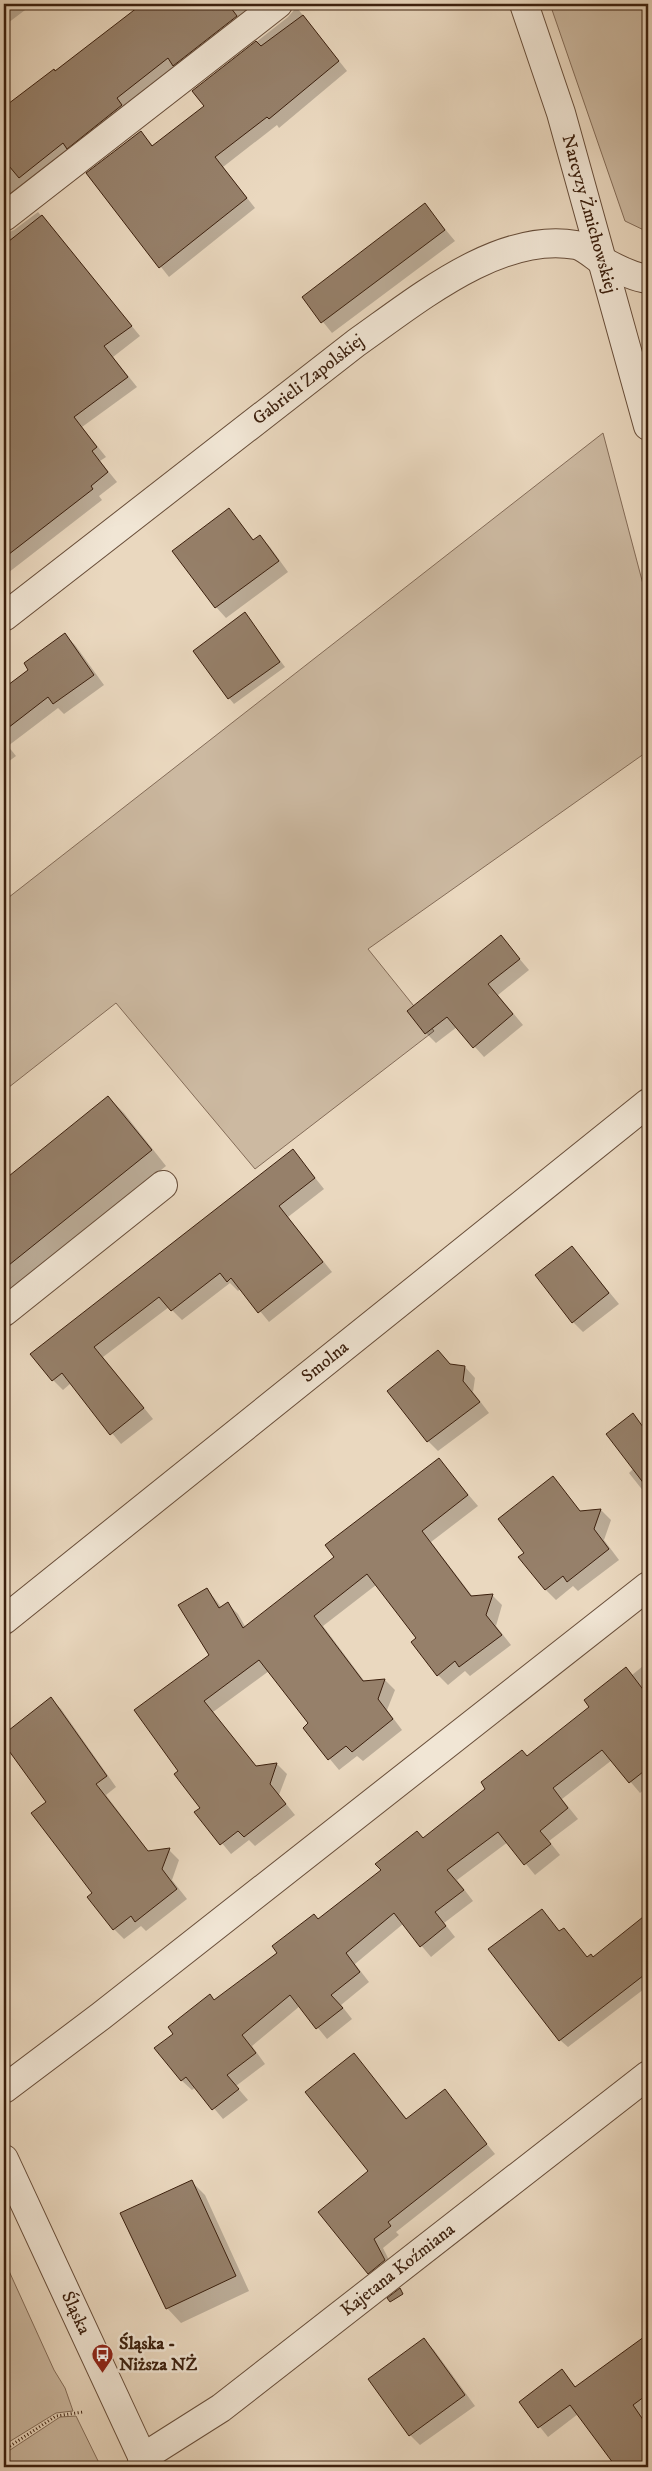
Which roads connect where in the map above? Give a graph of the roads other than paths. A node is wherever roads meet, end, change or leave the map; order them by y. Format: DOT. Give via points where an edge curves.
graph roads {
  1 [pos="278,4"];
  2 [pos="524,4"];
  3 [pos="4,217"];
  4 [pos="601,260"];
  5 [pos="648,279"];
  6 [pos="648,426"];
  7 [pos="4,617"];
  8 [pos="648,1103"];
  9 [pos="163,1185"];
  10 [pos="4,1312"];
  11 [pos="648,1586"];
  12 [pos="4,1620"];
  13 [pos="648,2075"];
  14 [pos="4,2089"];
  15 [pos="4,2159"];
  16 [pos="144,2463"];
  1 -- 3 [label="street"];
  2 -- 4 [label="street, Narcyzy Żmichowskiej" via="561,113"];
  4 -- 5 [label="street, Gabrieli Zapolskiej"];
  4 -- 6 [label="street, Narcyzy Żmichowskiej"];
  4 -- 7 [label="street, Gabrieli Zapolskiej" via="580,246 554,242 531,245 509,250 448,281 356,343"];
  8 -- 12 [label="street, Smolna"];
  9 -- 10 [label="street"];
  11 -- 14 [label="street"];
  13 -- 16 [label="street, Kajetana Koźmiana" via="221,2408"];
  15 -- 16 [label="street, Śląska"];
}
